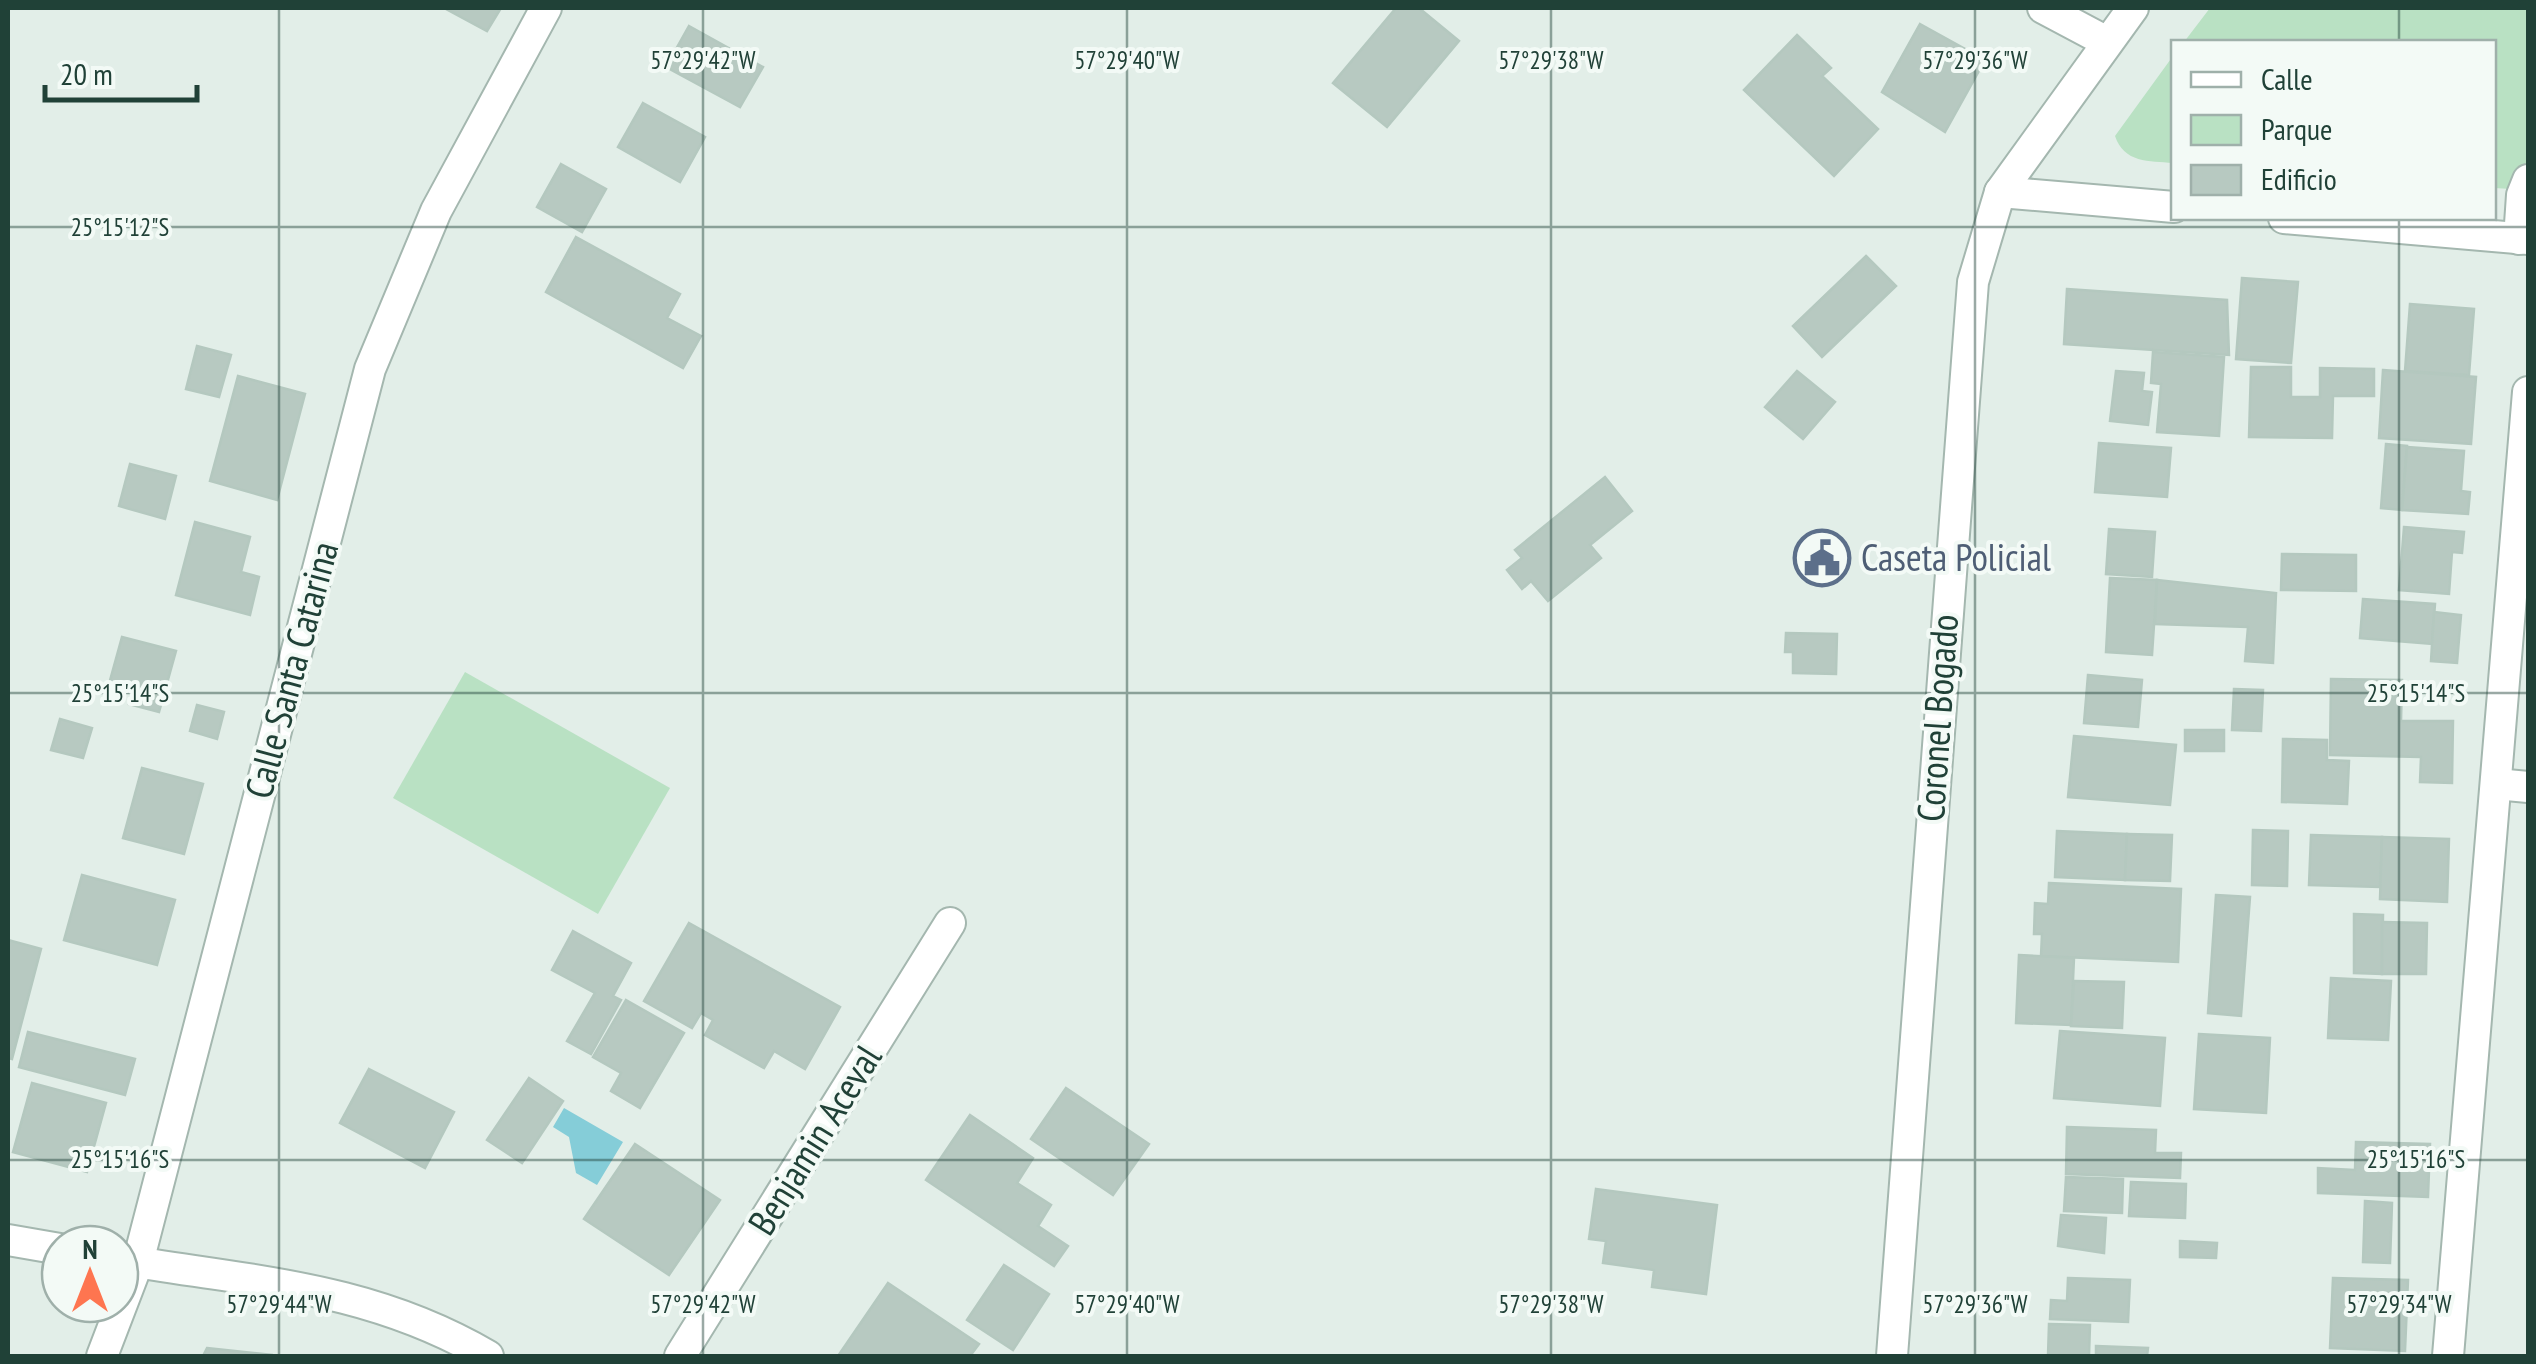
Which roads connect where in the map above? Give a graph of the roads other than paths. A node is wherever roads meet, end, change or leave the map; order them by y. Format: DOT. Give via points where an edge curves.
graph roads {
  1 [pos="546,8"];
  2 [pos="2043,8"];
  3 [pos="2134,8"];
  4 [pos="2107,42"];
  5 [pos="2528,180"];
  6 [pos="2000,192"];
  7 [pos="2171,208"];
  8 [pos="2307,220"];
  9 [pos="2524,239"];
  10 [pos="2528,392"];
  11 [pos="2496,784"];
  12 [pos="2528,788"];
  13 [pos="950,923"];
  14 [pos="139,1224"];
  15 [pos="8,1240"];
  16 [pos="40,1246"];
  17 [pos="140,1263"];
  18 [pos="111,1324"];
  19 [pos="102,1356"];
  20 [pos="488,1356"];
  21 [pos="680,1356"];
  22 [pos="1892,1356"];
  23 [pos="2448,1356"];
  1 -- 14 [label="street, Calle Santa Catarina" via="436,211 370,369"];
  2 -- 4 [label="street"];
  3 -- 4 [label="street, Coronel Bogado"];
  4 -- 6 [label="street, Coronel Bogado"];
  5 -- 9 [label="street"];
  6 -- 7 [label="street"];
  6 -- 22 [label="street, Coronel Bogado" via="1977,263 1968,326"];
  8 -- 9 [label="street"];
  10 -- 11 [label="street"];
  11 -- 12 [label="street"];
  11 -- 23 [label="street"];
  13 -- 21 [label="street, Benjamin Aceval"];
  15 -- 16 [label="street"];
  17 -- 20 [label="street" via="356,1298 441,1329"];
  18 -- 19 [label="street, Calle Santa Catarina"];
}
